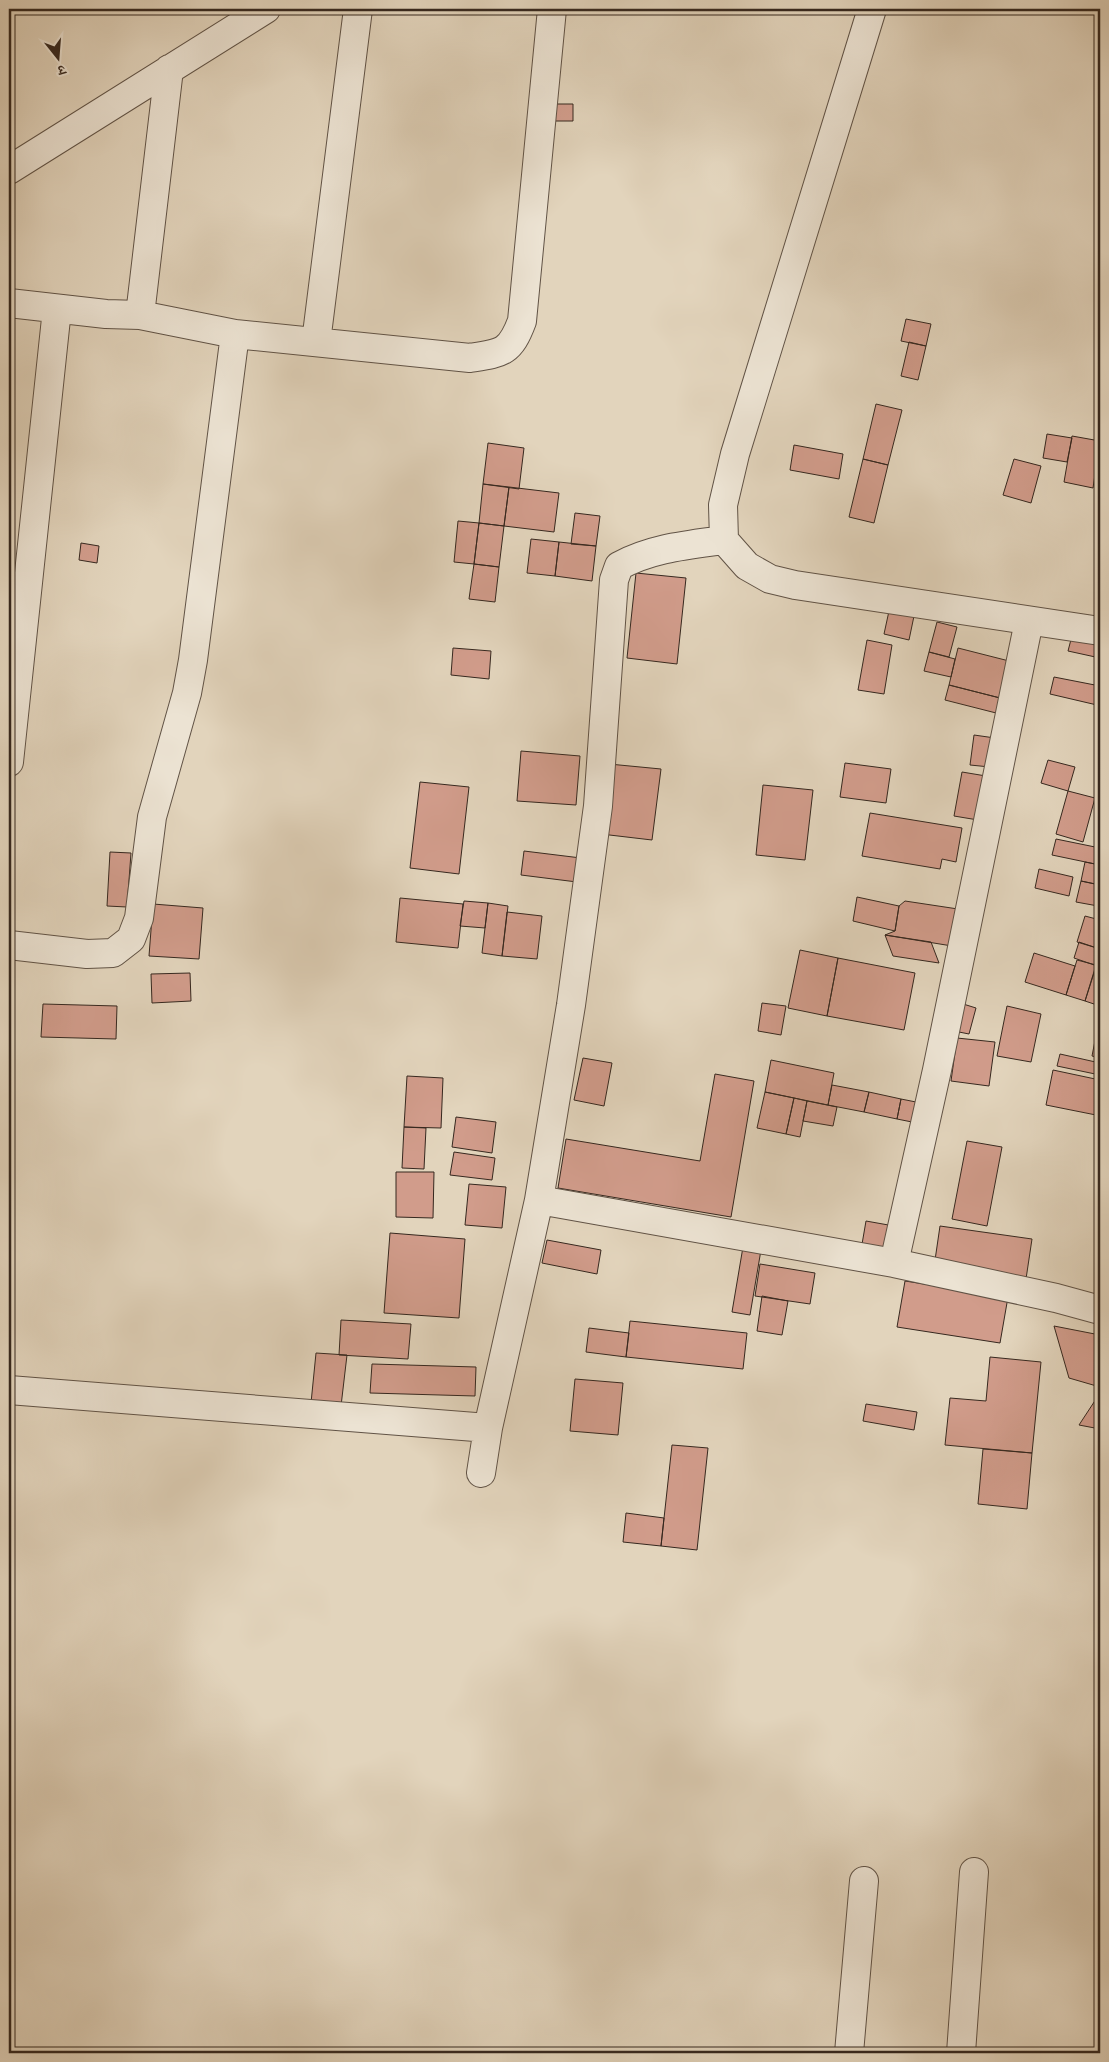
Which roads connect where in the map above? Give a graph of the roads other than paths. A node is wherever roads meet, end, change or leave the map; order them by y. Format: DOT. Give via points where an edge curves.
graph roads {
  1 [pos="266,9"];
  2 [pos="358,9"];
  3 [pos="552,9"];
  4 [pos="872,9"];
  5 [pos="169,69"];
  6 [pos="9,170"];
  7 [pos="9,303"];
  8 [pos="57,309"];
  9 [pos="140,315"];
  10 [pos="235,334"];
  11 [pos="316,342"];
  12 [pos="724,540"];
  13 [pos="1029,621"];
  14 [pos="1100,631"];
  15 [pos="9,762"];
  16 [pos="9,945"];
  17 [pos="539,1200"];
  18 [pos="894,1263"];
  19 [pos="1100,1310"];
  20 [pos="9,1390"];
  21 [pos="488,1428"];
  22 [pos="481,1473"];
  23 [pos="974,1872"];
  24 [pos="864,1881"];
  25 [pos="849,2053"];
  26 [pos="961,2053"];
  1 -- 5 [label="street"];
  2 -- 11 [label="street"];
  3 -- 11 [label="street" via="522,321 515,340 498,354 470,358"];
  4 -- 12 [label="street" via="735,454 723,505"];
  5 -- 6 [label="street"];
  5 -- 9 [label="street"];
  7 -- 8 [label="street"];
  8 -- 9 [label="street"];
  8 -- 15 [label="street"];
  9 -- 10 [label="street"];
  10 -- 11 [label="street"];
  10 -- 16 [label="street" via="193,660 187,693 152,817 139,918 131,939 113,953 87,954"];
  12 -- 13 [label="street" via="747,566 770,579"];
  12 -- 17 [label="street" via="638,555 619,566 614,580 598,806 571,1005"];
  13 -- 14 [label="street"];
  13 -- 18 [label="street"];
  17 -- 18 [label="street"];
  17 -- 21 [label="street"];
  18 -- 19 [label="street"];
  20 -- 21 [label="street"];
  21 -- 22 [label="street"];
  23 -- 26 [label="street"];
  24 -- 25 [label="street"];
}
